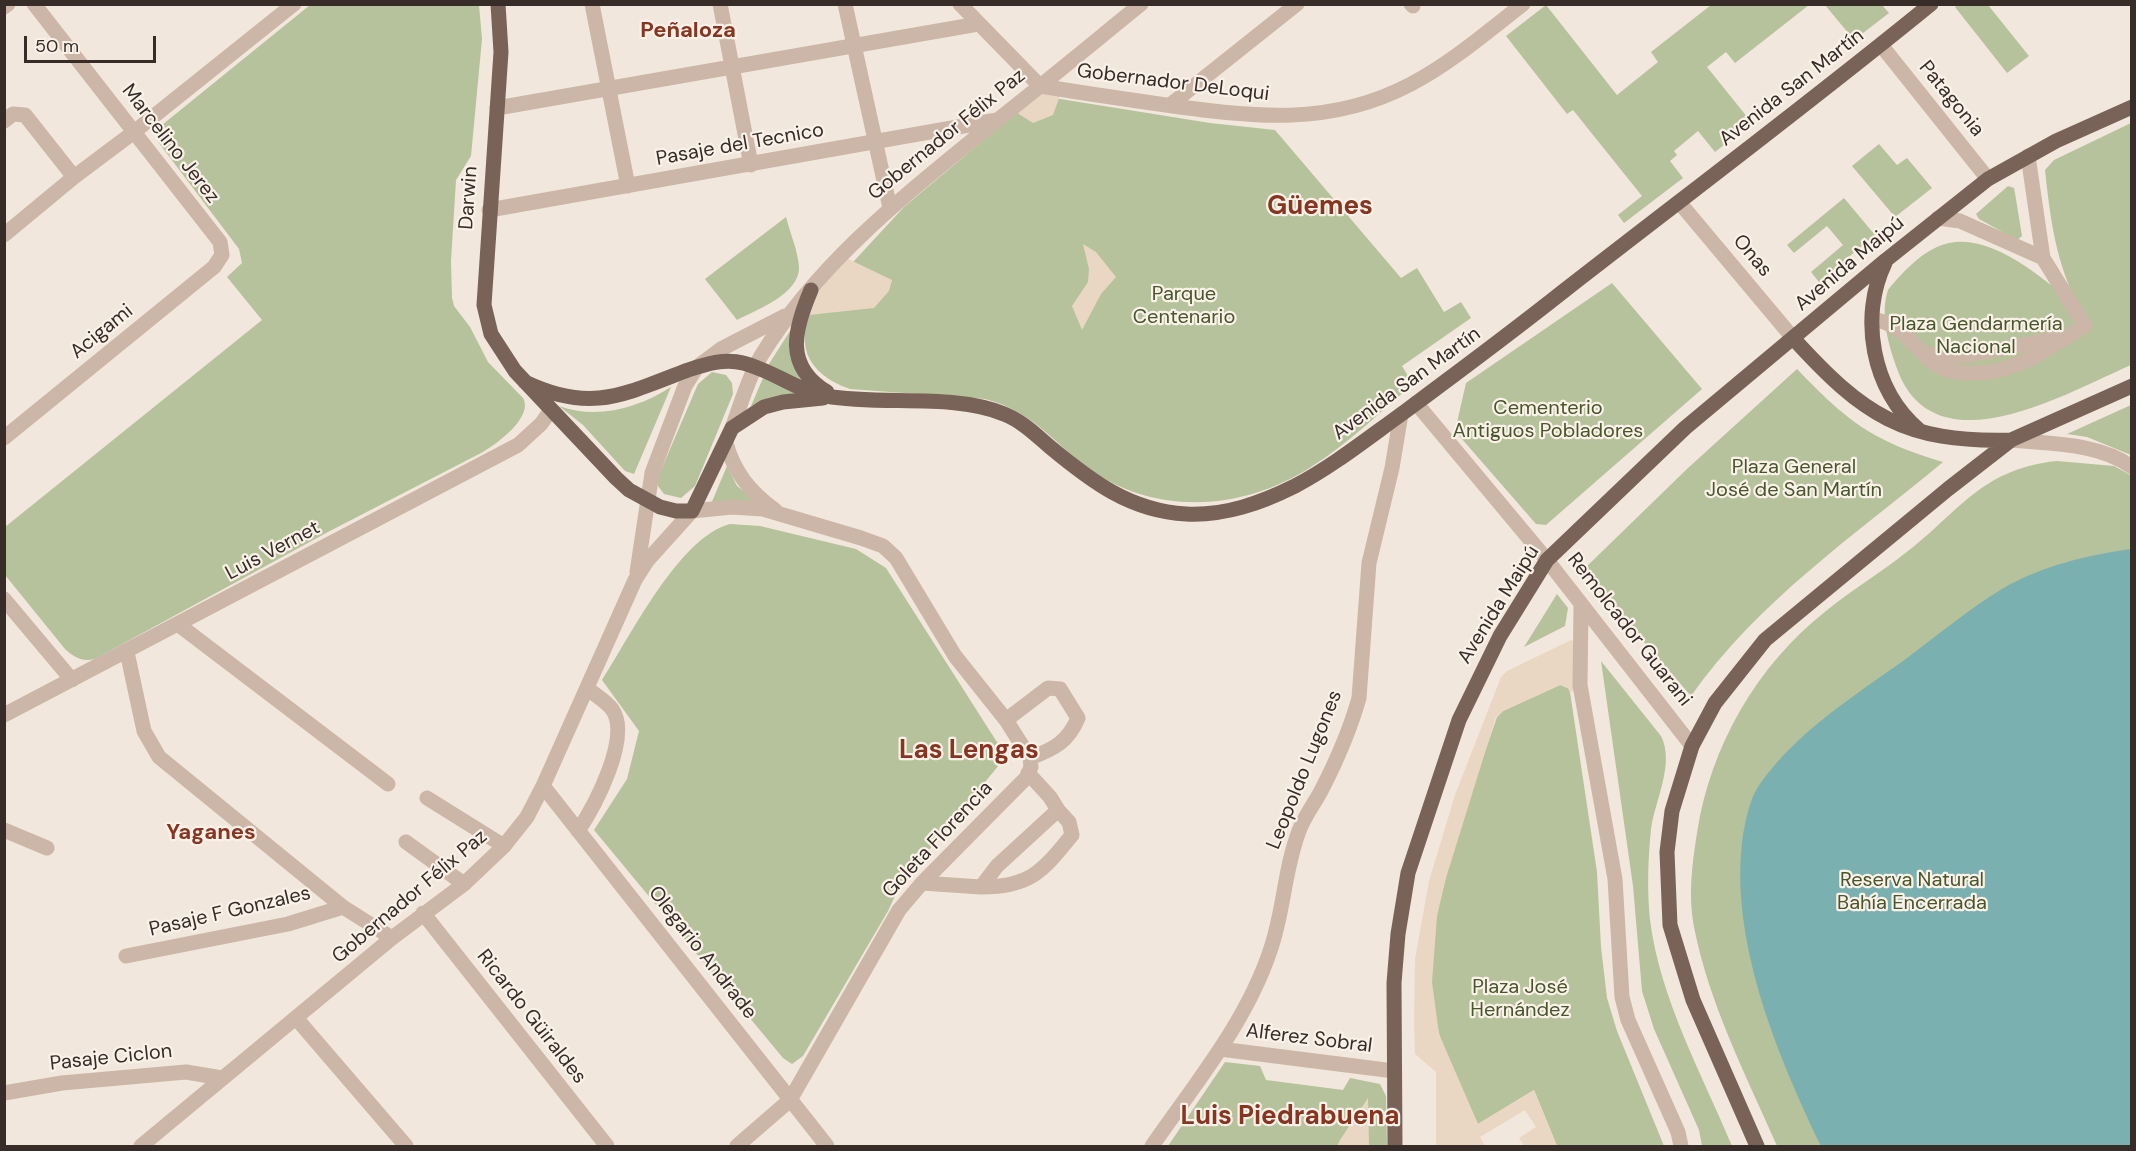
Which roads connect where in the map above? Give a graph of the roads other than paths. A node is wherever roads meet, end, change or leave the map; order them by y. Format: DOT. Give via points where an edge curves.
graph roads {
  1 [pos="34,4"];
  2 [pos="294,4"];
  3 [pos="498,4"];
  4 [pos="592,4"];
  5 [pos="720,4"];
  6 [pos="845,4"];
  7 [pos="960,4"];
  8 [pos="1141,4"];
  9 [pos="1297,4"];
  10 [pos="1523,4"];
  11 [pos="1931,4"];
  12 [pos="978,24"];
  13 [pos="854,45"];
  14 [pos="1881,45"];
  15 [pos="732,67"];
  16 [pos="1040,86"];
  17 [pos="609,88"];
  18 [pos="1170,105"];
  19 [pos="2132,106"];
  20 [pos="497,108"];
  21 [pos="999,120"];
  22 [pos="4,121"];
  23 [pos="134,132"];
  24 [pos="875,142"];
  25 [pos="2028,156"];
  26 [pos="751,165"];
  27 [pos="74,177"];
  28 [pos="1988,179"];
  29 [pos="628,186"];
  30 [pos="1679,202"];
  31 [pos="890,208"];
  32 [pos="489,210"];
  33 [pos="1938,218"];
  34 [pos="4,235"];
  35 [pos="222,255"];
  36 [pos="2043,258"];
  37 [pos="1886,260"];
  38 [pos="811,290"];
  39 [pos="793,311"];
  40 [pos="1873,319"];
  41 [pos="2067,336"];
  42 [pos="1793,338"];
  43 [pos="1923,353"];
  44 [pos="697,367"];
  45 [pos="755,367"];
  46 [pos="525,382"];
  47 [pos="2132,386"];
  48 [pos="835,397"];
  49 [pos="1416,403"];
  50 [pos="551,410"];
  51 [pos="1401,414"];
  52 [pos="1924,434"];
  53 [pos="729,435"];
  54 [pos="4,438"];
  55 [pos="2011,440"];
  56 [pos="2132,467"];
  57 [pos="646,500"];
  58 [pos="692,511"];
  59 [pos="777,512"];
  60 [pos="1547,560"];
  61 [pos="634,580"];
  62 [pos="4,598"];
  63 [pos="1581,606"];
  64 [pos="179,625"];
  65 [pos="127,652"];
  66 [pos="72,680"];
  67 [pos="587,688"];
  68 [pos="4,716"];
  69 [pos="1006,720"];
  70 [pos="1692,746"];
  71 [pos="1029,766"];
  72 [pos="388,784"];
  73 [pos="543,786"];
  74 [pos="427,798"];
  75 [pos="1058,810"];
  76 [pos="4,830"];
  77 [pos="578,831"];
  78 [pos="406,842"];
  79 [pos="504,846"];
  80 [pos="46,848"];
  81 [pos="922,883"];
  82 [pos="464,884"];
  83 [pos="981,887"];
  84 [pos="344,907"];
  85 [pos="423,913"];
  86 [pos="392,938"];
  87 [pos="126,956"];
  88 [pos="296,1018"];
  89 [pos="1220,1049"];
  90 [pos="1394,1071"];
  91 [pos="222,1078"];
  92 [pos="4,1093"];
  93 [pos="790,1100"];
  94 [pos="141,1146"];
  95 [pos="406,1146"];
  96 [pos="607,1146"];
  97 [pos="737,1146"];
  98 [pos="827,1146"];
  99 [pos="1152,1146"];
  100 [pos="1395,1146"];
  101 [pos="1681,1146"];
  102 [pos="1757,1146"];
  1 -- 23 [label="street, Marcelino Jerez"];
  2 -- 23 [label="street"];
  3 -- 20 [label="main road, Darwin" via="501,41"];
  4 -- 17 [label="street"];
  5 -- 15 [label="street"];
  6 -- 13 [label="street"];
  7 -- 12 [label="street"];
  8 -- 16 [label="street, Gobernador Félix Paz"];
  9 -- 18 [label="street"];
  10 -- 18 [label="street, Gobernador DeLoqui" via="1433,72 1355,106 1289,117 1243,116"];
  11 -- 14 [label="main road, Avenida San Martín"];
  12 -- 13 [label="street"];
  12 -- 16 [label="street"];
  13 -- 15 [label="street"];
  13 -- 24 [label="street"];
  14 -- 28 [label="street, Patagonia"];
  14 -- 30 [label="main road, Avenida San Martín"];
  15 -- 17 [label="street"];
  15 -- 26 [label="street"];
  16 -- 18 [label="street, Gobernador DeLoqui"];
  16 -- 21 [label="street, Gobernador Félix Paz"];
  17 -- 20 [label="street"];
  17 -- 29 [label="street"];
  19 -- 25 [label="main road, Avenida Maipú"];
  20 -- 32 [label="main road, Darwin"];
  21 -- 24 [label="street, Pasaje del Tecnico"];
  21 -- 31 [label="street, Gobernador Félix Paz"];
  22 -- 27 [label="street" via="13,114 25,115"];
  23 -- 27 [label="street"];
  23 -- 35 [label="street, Marcelino Jerez" via="220,242"];
  24 -- 26 [label="street, Pasaje del Tecnico"];
  24 -- 31 [label="street"];
  25 -- 28 [label="main road, Avenida Maipú"];
  25 -- 36 [label="street"];
  26 -- 29 [label="street, Pasaje del Tecnico"];
  27 -- 34 [label="street"];
  28 -- 33 [label="main road, Avenida Maipú"];
  29 -- 32 [label="street, Pasaje del Tecnico"];
  30 -- 42 [label="street, Onas"];
  30 -- 49 [label="main road, Avenida San Martín"];
  31 -- 38 [label="street, Gobernador Félix Paz"];
  32 -- 46 [label="main road, Darwin" via="484,278 487,321 500,351"];
  33 -- 36 [label="street" via="1960,221"];
  33 -- 37 [label="main road, Avenida Maipú"];
  35 -- 54 [label="street, Acigami" via="214,267"];
  36 -- 41 [label="street" via="2085,326"];
  37 -- 40 [label="main road" via="1876,280"];
  37 -- 42 [label="main road, Avenida Maipú"];
  38 -- 39 [label="street, Gobernador Félix Paz"];
  38 -- 48 [label="main road" via="796,333 796,349 808,377"];
  39 -- 44 [label="street, Gobernador Félix Paz" via="721,349"];
  39 -- 45 [label="street, Gobernador Félix Paz"];
  40 -- 43 [label="street" via="1904,332"];
  40 -- 52 [label="main road" via="1876,359 1883,381 1906,419"];
  41 -- 43 [label="street" via="1964,356"];
  41 -- 43 [label="street" via="2020,366 1981,374 1944,370"];
  42 -- 52 [label="main road" via="1828,376 1863,405 1895,424"];
  42 -- 60 [label="main road, Avenida Maipú" via="1684,428"];
  44 -- 45 [label="main road" via="729,361"];
  44 -- 46 [label="main road, Darwin" via="645,388 592,400 550,394"];
  44 -- 57 [label="street, Gobernador Félix Paz" via="666,432"];
  45 -- 48 [label="main road, Avenida San Martín" via="813,392"];
  45 -- 53 [label="street, Gobernador Félix Paz"];
  46 -- 50 [label="main road, Darwin"];
  47 -- 55 [label="main road"];
  48 -- 51 [label="main road, Avenida San Martín" via="965,405 1003,413 1109,492 1157,510 1184,514 1238,509 1266,499 1322,471"];
  48 -- 53 [label="main road, Avenida San Martín" via="765,406"];
  49 -- 51 [label="main road, Avenida San Martín"];
  49 -- 60 [label="street, Remolcador Guarani"];
  50 -- 57 [label="main road, Darwin" via="616,478"];
  50 -- 64 [label="street, Luis Vernet" via="518,445"];
  51 -- 89 [label="street, Leopoldo Lugones" via="1369,563 1357,706 1292,851 1270,954"];
  52 -- 55 [label="main road" via="1971,441"];
  53 -- 58 [label="main road, Gobernador Félix Paz"];
  53 -- 59 [label="street" via="742,478"];
  55 -- 56 [label="street" via="2069,445 2119,458"];
  55 -- 70 [label="main road" via="1765,640 1715,703"];
  57 -- 58 [label="main road, Darwin" via="676,511"];
  57 -- 61 [label="street, Gobernador Félix Paz" via="644,537"];
  58 -- 59 [label="street" via="732,507"];
  58 -- 61 [label="street, Gobernador Félix Paz"];
  59 -- 69 [label="street" via="883,546 896,558 955,656"];
  60 -- 63 [label="street, Remolcador Guarani"];
  60 -- 90 [label="main road, Avenida Maipú" via="1500,636 1469,699 1407,873 1398,934"];
  61 -- 67 [label="street, Gobernador Félix Paz"];
  62 -- 66 [label="street"];
  63 -- 70 [label="street, Remolcador Guarani"];
  63 -- 101 [label="street" via="1580,685 1615,879 1622,997"];
  64 -- 65 [label="street, Luis Vernet"];
  64 -- 72 [label="street"];
  65 -- 66 [label="street, Luis Vernet"];
  65 -- 84 [label="street" via="144,731 159,757"];
  66 -- 68 [label="street, Luis Vernet"];
  67 -- 73 [label="street, Gobernador Félix Paz"];
  67 -- 77 [label="street" via="612,709 618,732 600,797"];
  69 -- 71 [label="street"];
  69 -- 71 [label="street" via="1048,688 1060,688 1070,702 1078,718 1071,735"];
  70 -- 102 [label="main road" via="1672,811 1667,852 1670,925 1693,1000"];
  71 -- 75 [label="street"];
  71 -- 81 [label="street, Goleta Florencia"];
  73 -- 77 [label="street, Olegario Andrade"];
  73 -- 79 [label="street, Gobernador Félix Paz" via="527,817"];
  74 -- 79 [label="street"];
  75 -- 83 [label="street" via="997,866"];
  75 -- 83 [label="street" via="1069,822 1072,835 1030,880 1004,887"];
  76 -- 80 [label="street"];
  77 -- 93 [label="street, Olegario Andrade"];
  78 -- 82 [label="street"];
  79 -- 82 [label="street, Gobernador Félix Paz"];
  81 -- 83 [label="street"];
  81 -- 93 [label="street, Goleta Florencia" via="899,910"];
  82 -- 85 [label="street, Gobernador Félix Paz"];
  84 -- 86 [label="street"];
  84 -- 87 [label="street, Pasaje F Gonzales" via="288,924"];
  85 -- 86 [label="street, Gobernador Félix Paz"];
  85 -- 96 [label="street, Ricardo Güiraldes"];
  86 -- 88 [label="street, Gobernador Félix Paz"];
  88 -- 91 [label="street, Gobernador Félix Paz"];
  88 -- 95 [label="street"];
  89 -- 90 [label="street, Alferez Sobral"];
  89 -- 99 [label="street, Leopoldo Lugones"];
  90 -- 100 [label="main road, Avenida Maipú"];
  91 -- 92 [label="street, Pasaje Ciclon" via="186,1072 62,1083"];
  91 -- 94 [label="street, Gobernador Félix Paz"];
  93 -- 97 [label="street, Goleta Florencia"];
  93 -- 98 [label="street, Olegario Andrade"];
}
